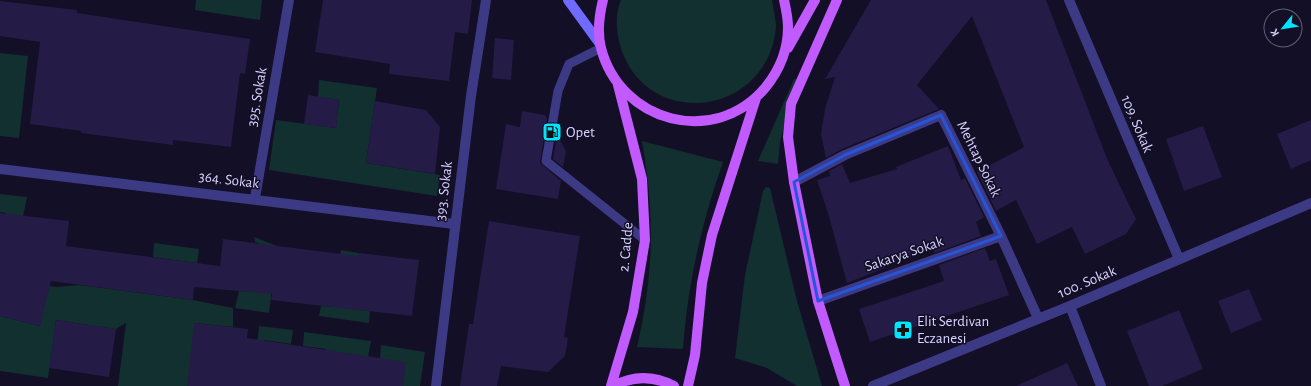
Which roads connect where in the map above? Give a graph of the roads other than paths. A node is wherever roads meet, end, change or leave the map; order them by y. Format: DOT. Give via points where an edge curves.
graph roads {
  1 [pos="289,0"];
  2 [pos="486,0"];
  3 [pos="568,0"];
  4 [pos="603,0"];
  5 [pos="784,0"];
  6 [pos="815,0"];
  7 [pos="837,0"];
  8 [pos="1069,0"];
  9 [pos="600,46"];
  10 [pos="785,53"];
  11 [pos="618,85"];
  12 [pos="756,98"];
  13 [pos="0,168"];
  14 [pos="794,182"];
  15 [pos="255,198"];
  16 [pos="1311,203"];
  17 [pos="454,224"];
  18 [pos="1001,236"];
  19 [pos="645,240"];
  20 [pos="1179,259"];
  21 [pos="818,301"];
  22 [pos="1070,306"];
  23 [pos="1038,318"];
  24 [pos="436,386"];
  25 [pos="613,386"];
  26 [pos="674,386"];
  27 [pos="688,386"];
  28 [pos="845,386"];
  29 [pos="873,386"];
  30 [pos="1101,386"];
  1 -- 15 [label="street, 395. Sokak"];
  2 -- 17 [label="street, 393. Sokak"];
  3 -- 9 [label="main road"];
  4 -- 9 [label="main road" via="599,19"];
  5 -- 10 [label="main road" via="788,26"];
  6 -- 10 [label="main road"];
  7 -- 14 [label="main road" via="791,104 788,137"];
  8 -- 20 [label="street, 109. Sokak"];
  9 -- 11 [label="main road" via="607,67"];
  9 -- 19 [label="lane" via="569,64 558,91 546,161"];
  10 -- 12 [label="main road" via="774,78"];
  11 -- 12 [label="main road" via="637,103 660,116 684,122 710,120 735,112"];
  11 -- 19 [label="main road, 2. Cadde" via="642,179"];
  12 -- 27 [label="main road" via="712,235 702,283 695,355"];
  13 -- 15 [label="street, 364. Sokak"];
  14 -- 18 [label="street, Mehtap Sokak" via="845,155 941,115"];
  14 -- 21 [label="main road"];
  15 -- 17 [label="street, 364. Sokak"];
  16 -- 20 [label="street, 100. Sokak"];
  17 -- 24 [label="street, 393. Sokak"];
  18 -- 21 [label="street, Sakarya Sokak"];
  18 -- 23 [label="street, Mehtap Sokak"];
  19 -- 25 [label="main road, 2. Cadde" via="633,312"];
  20 -- 22 [label="street, 100. Sokak"];
  21 -- 28 [label="main road"];
  22 -- 23 [label="street, 100. Sokak"];
  22 -- 30 [label="street"];
  23 -- 29 [label="street, 100. Sokak"];
  25 -- 26 [label="main road" via="636,378 649,378 663,380"];
}
